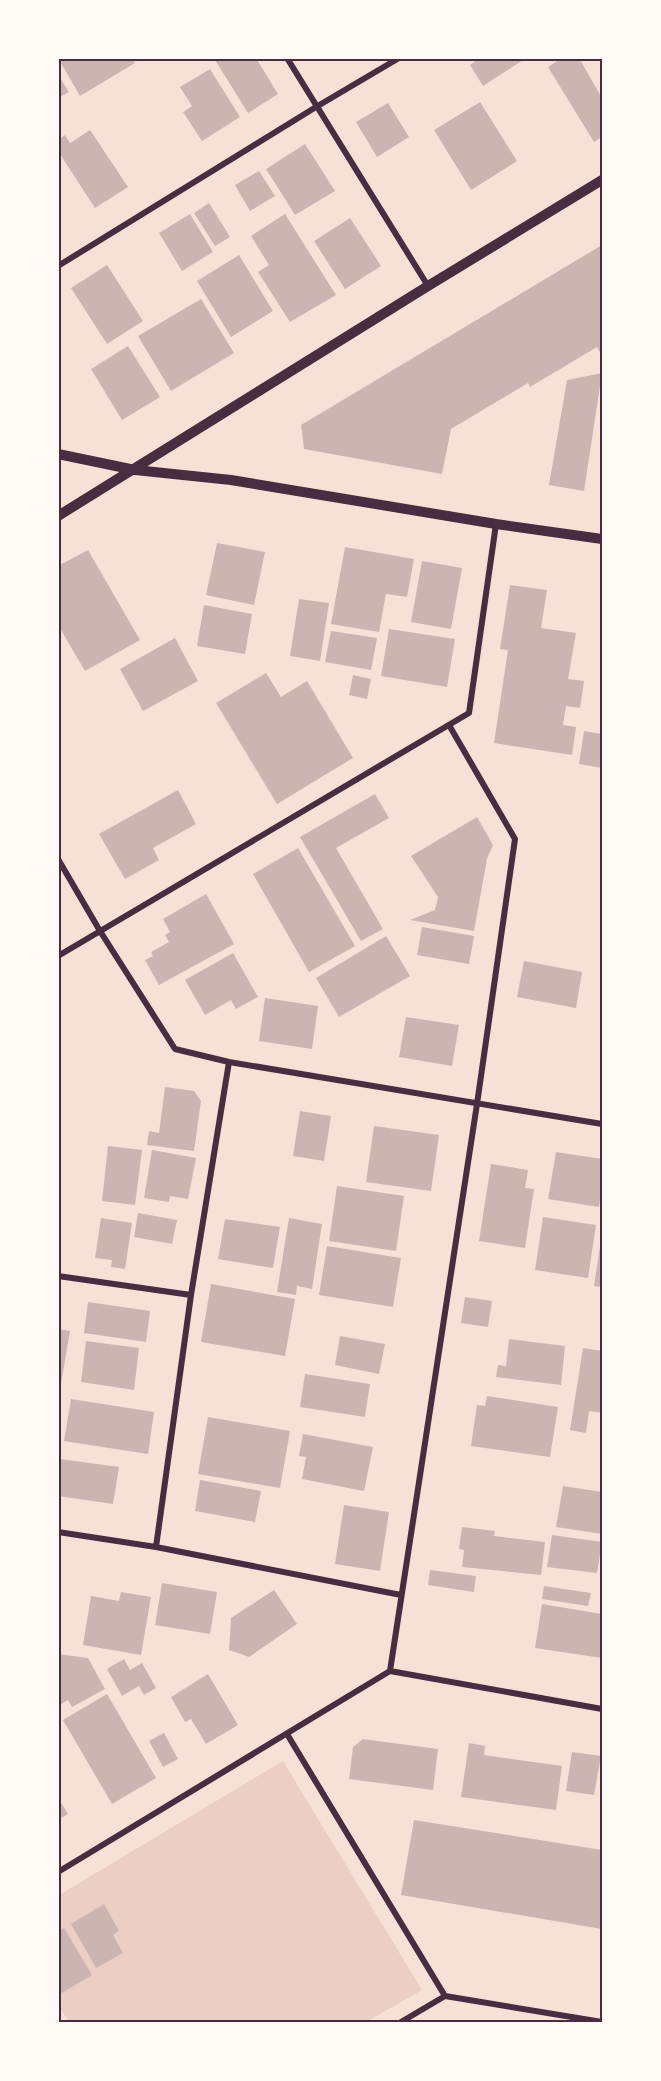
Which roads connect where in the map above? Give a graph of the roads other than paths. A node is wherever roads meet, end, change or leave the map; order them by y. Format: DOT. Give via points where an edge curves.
graph roads {
  1 [pos="287,58"];
  2 [pos="399,58"];
  3 [pos="316,107"];
  4 [pos="603,180"];
  5 [pos="58,266"];
  6 [pos="428,286"];
  7 [pos="58,454"];
  8 [pos="135,470"];
  9 [pos="58,516"];
  10 [pos="496,524"];
  11 [pos="603,539"];
  12 [pos="449,725"];
  13 [pos="58,859"];
  14 [pos="100,931"];
  15 [pos="58,956"];
  16 [pos="229,1062"];
  17 [pos="477,1104"];
  18 [pos="603,1124"];
  19 [pos="58,1276"];
  20 [pos="191,1295"];
  21 [pos="58,1532"];
  22 [pos="156,1547"];
  23 [pos="401,1595"];
  24 [pos="390,1671"];
  25 [pos="603,1709"];
  26 [pos="287,1734"];
  27 [pos="58,1872"];
  28 [pos="445,1996"];
  29 [pos="401,2022"];
  30 [pos="603,2022"];
  1 -- 3 [label="street"];
  2 -- 3 [label="street"];
  3 -- 5 [label="street"];
  3 -- 6 [label="street"];
  4 -- 6 [label="street"];
  6 -- 8 [label="street"];
  7 -- 8 [label="street"];
  8 -- 9 [label="street"];
  8 -- 10 [label="street" via="231,480"];
  10 -- 11 [label="street"];
  10 -- 12 [label="street" via="469,713"];
  12 -- 14 [label="street"];
  12 -- 17 [label="street" via="514,839"];
  13 -- 14 [label="street"];
  14 -- 15 [label="street"];
  14 -- 16 [label="street" via="175,1049"];
  16 -- 17 [label="street"];
  16 -- 20 [label="street"];
  17 -- 18 [label="street"];
  17 -- 23 [label="street"];
  19 -- 20 [label="street"];
  20 -- 22 [label="street"];
  21 -- 22 [label="street"];
  22 -- 23 [label="street"];
  23 -- 24 [label="street"];
  24 -- 25 [label="street"];
  24 -- 26 [label="street"];
  26 -- 27 [label="street"];
  26 -- 28 [label="street"];
  28 -- 29 [label="street"];
  28 -- 30 [label="street"];
}
